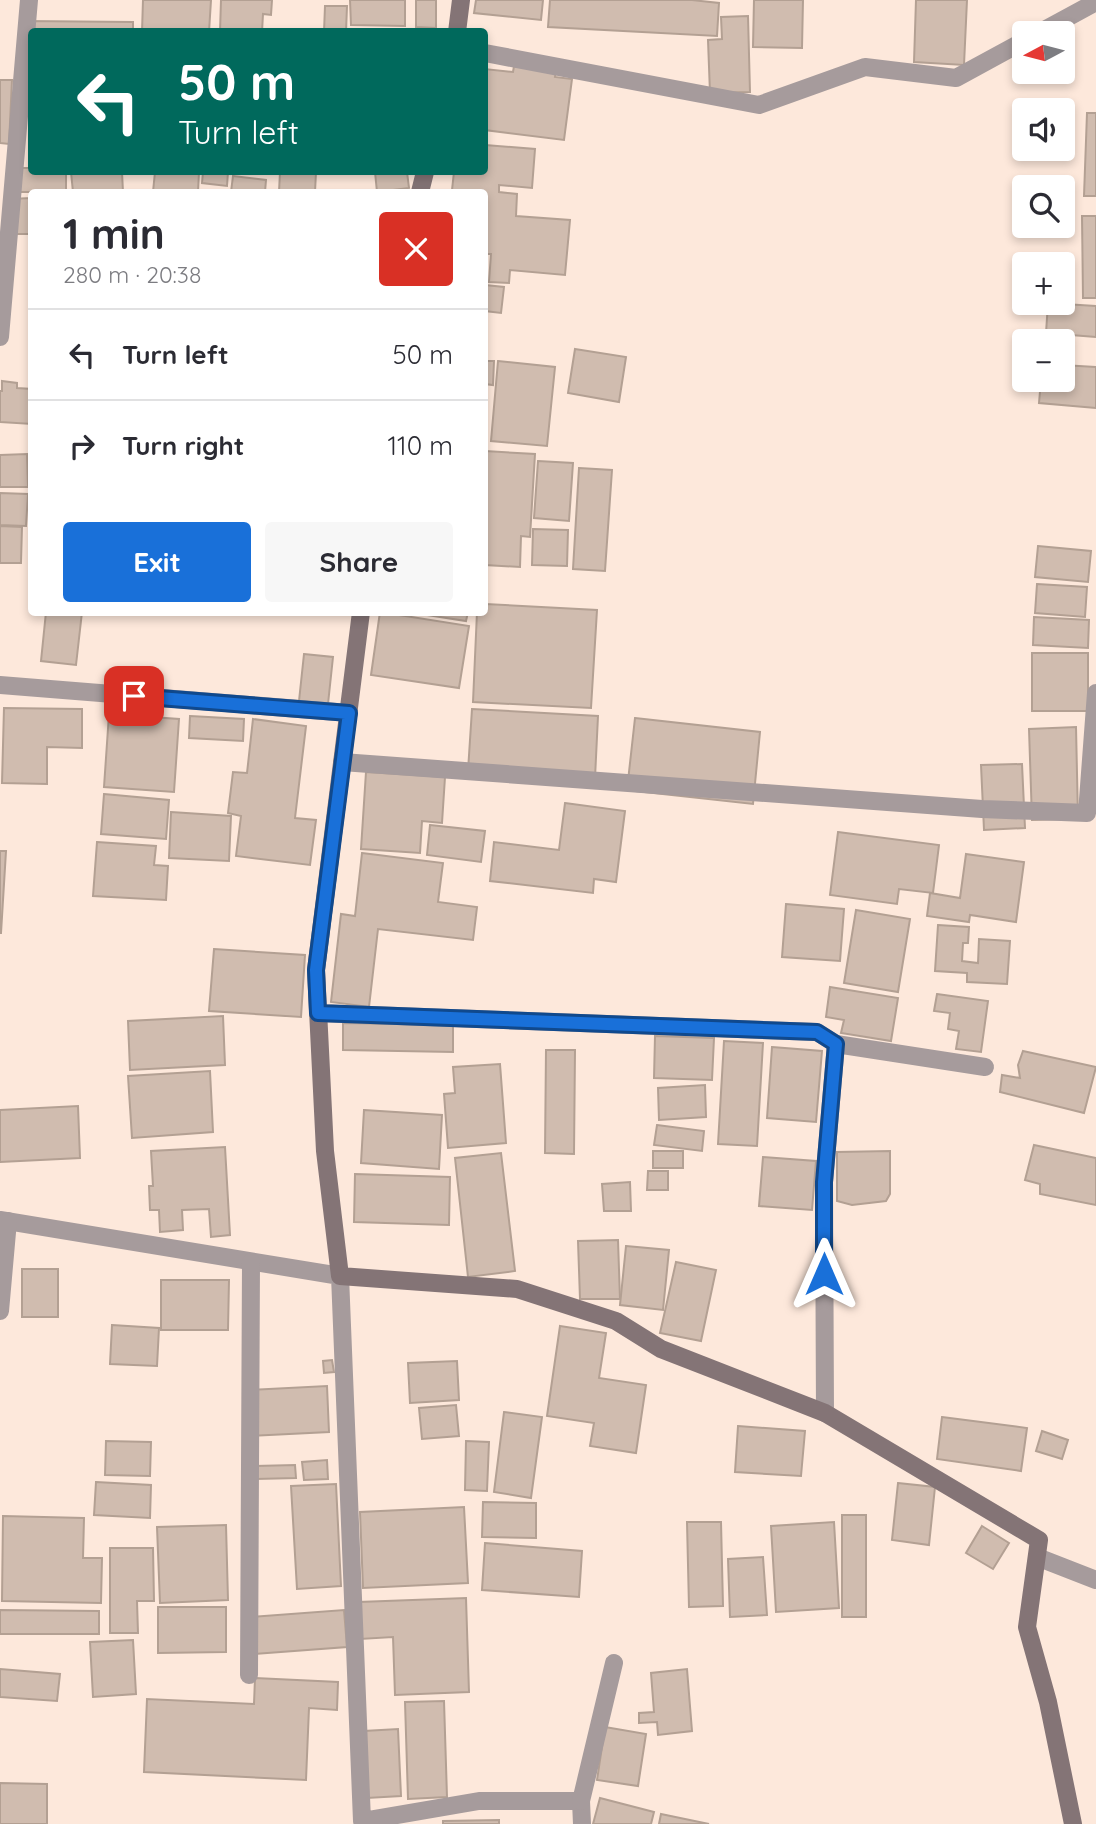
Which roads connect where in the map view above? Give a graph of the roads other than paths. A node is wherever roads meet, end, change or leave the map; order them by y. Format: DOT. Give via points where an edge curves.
graph roads {
  1 [pos="29,0"];
  2 [pos="461,0"];
  3 [pos="1096,2"];
  4 [pos="1061,21"];
  5 [pos="458,28"];
  6 [pos="1012,48"];
  7 [pos="488,54"];
  8 [pos="2,286"];
  9 [pos="0,337"];
  10 [pos="361,616"];
  11 [pos="0,685"];
  12 [pos="1096,693"];
  13 [pos="349,713"];
  14 [pos="342,762"];
  15 [pos="318,1013"];
  16 [pos="836,1044"];
  17 [pos="985,1068"];
  18 [pos="4,1220"];
  19 [pos="251,1262"];
  20 [pos="340,1276"];
  21 [pos="0,1311"];
  22 [pos="825,1413"];
  23 [pos="1037,1558"];
  24 [pos="1096,1580"];
  25 [pos="614,1663"];
  26 [pos="249,1675"];
  27 [pos="581,1801"];
  28 [pos="582,1824"];
  29 [pos="1073,1824"];
  1 -- 8 [label="street"];
  2 -- 5 [label="street"];
  3 -- 4 [label="street"];
  6 -- 7 [label="street" via="956,78 865,67 759,105"];
  8 -- 9 [label="street"];
  10 -- 13 [label="street"];
  11 -- 13 [label="street"];
  12 -- 14 [label="street" via="1087,813"];
  13 -- 14 [label="street"];
  14 -- 15 [label="street" via="316,970"];
  15 -- 16 [label="street" via="817,1032"];
  15 -- 20 [label="street" via="325,1151"];
  16 -- 17 [label="street"];
  16 -- 22 [label="street" via="824,1182"];
  18 -- 19 [label="street"];
  18 -- 21 [label="street"];
  19 -- 20 [label="street"];
  19 -- 26 [label="street"];
  20 -- 22 [label="street" via="517,1289 616,1321 661,1349"];
  20 -- 27 [label="street" via="362,1821 479,1801"];
  22 -- 23 [label="street" via="1039,1540"];
  23 -- 24 [label="street"];
  23 -- 29 [label="street" via="1027,1627"];
  25 -- 27 [label="street"];
  27 -- 28 [label="street"];
}
